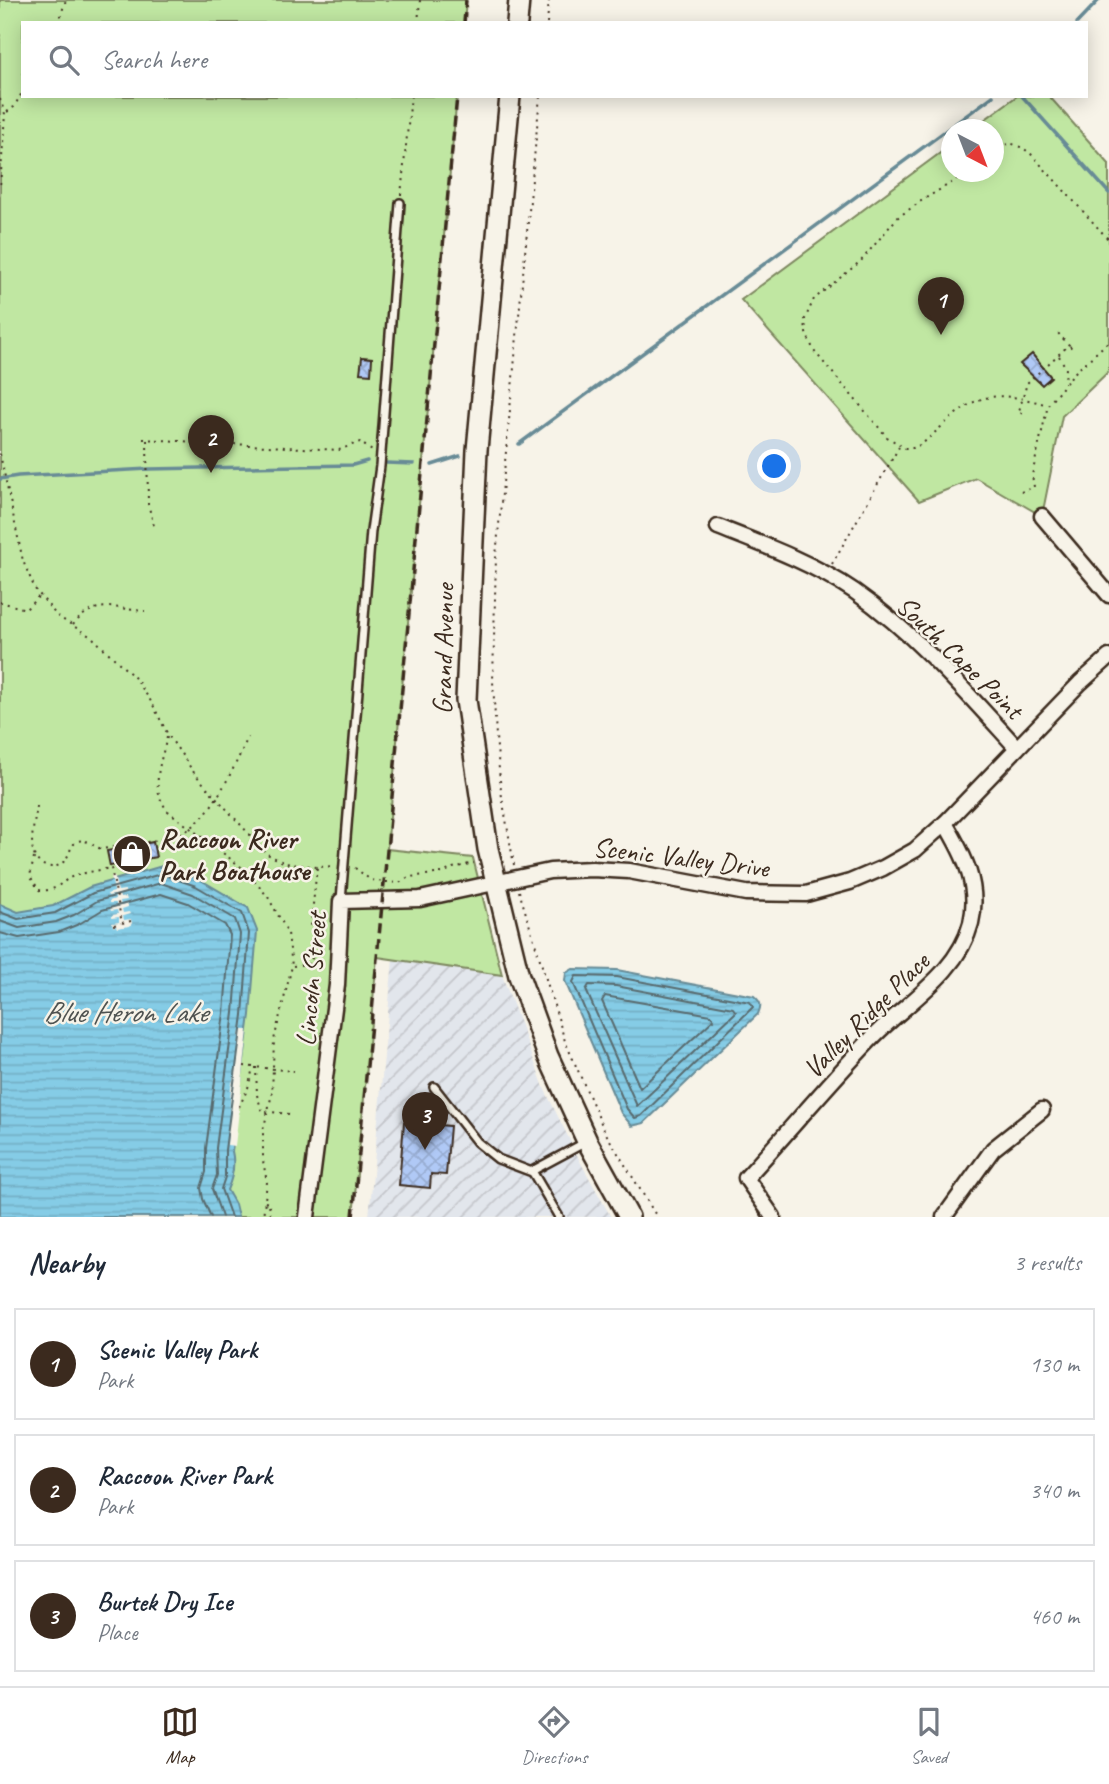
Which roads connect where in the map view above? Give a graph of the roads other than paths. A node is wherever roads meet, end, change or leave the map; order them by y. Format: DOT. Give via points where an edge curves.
graph roads {
  1 [pos="519,0"];
  2 [pos="517,21"];
  3 [pos="510,98"];
  4 [pos="400,203"];
  5 [pos="1042,516"];
  6 [pos="718,527"];
  7 [pos="1109,595"];
  8 [pos="1109,657"];
  9 [pos="1017,748"];
  10 [pos="945,823"];
  11 [pos="495,884"];
  12 [pos="341,901"];
  13 [pos="434,1087"];
  14 [pos="1042,1110"];
  15 [pos="587,1141"];
  16 [pos="532,1172"];
  17 [pos="313,1173"];
  18 [pos="307,1217"];
  19 [pos="314,1217"];
  20 [pos="559,1217"];
  21 [pos="629,1217"];
  22 [pos="773,1217"];
  23 [pos="944,1217"];
  1 -- 2 [label="main road"];
  3 -- 11 [label="main road, Grand Avenue" via="477,450 466,700"];
  4 -- 12 [label="lane"];
  5 -- 7 [label="street"];
  6 -- 9 [label="street, South Cape Point" via="783,552 853,591 914,638"];
  8 -- 9 [label="street, Scenic Valley Drive"];
  9 -- 10 [label="street, Scenic Valley Drive"];
  10 -- 11 [label="street, Scenic Valley Drive" via="915,850 883,868 806,894 746,893 629,871 592,869"];
  10 -- 22 [label="street, Valley Ridge Place" via="970,873 974,905 967,935 951,964 872,1038 746,1178"];
  11 -- 12 [label="street, Lincoln Street" via="420,899"];
  11 -- 15 [label="main road, Grand Avenue" via="523,987"];
  12 -- 17 [label="street, Lincoln Street" via="337,985"];
  13 -- 16 [label="lane" via="477,1142 498,1159"];
  14 -- 23 [label="street" via="993,1149"];
  15 -- 16 [label="lane"];
  15 -- 21 [label="main road, Grand Avenue"];
  16 -- 20 [label="lane"];
  17 -- 18 [label="street, Lincoln Street"];
  17 -- 19 [label="street, Lincoln Street"];
}
